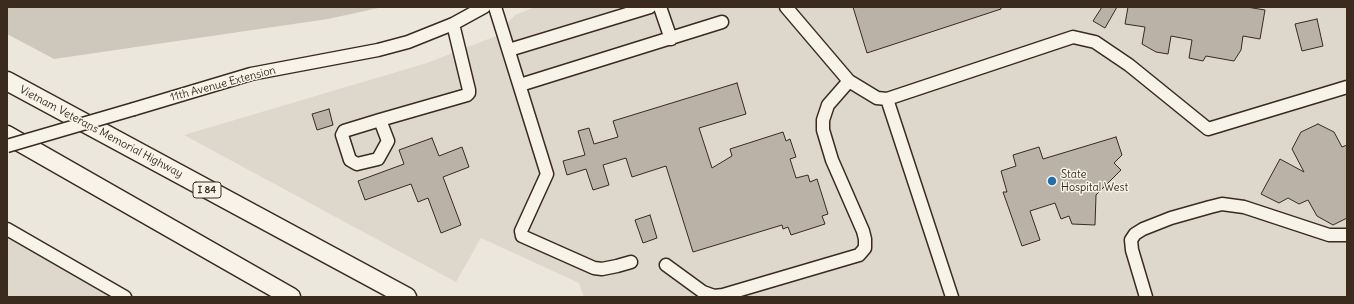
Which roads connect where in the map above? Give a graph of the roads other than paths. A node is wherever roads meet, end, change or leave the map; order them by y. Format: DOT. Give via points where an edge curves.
graph roads {
  1 [pos="484,7"];
  2 [pos="495,7"];
  3 [pos="650,7"];
  4 [pos="660,7"];
  5 [pos="786,7"];
  6 [pos="722,22"];
  7 [pos="453,24"];
  8 [pos="671,39"];
  9 [pos="508,50"];
  10 [pos="7,81"];
  11 [pos="849,81"];
  12 [pos="520,86"];
  13 [pos="1347,87"];
  14 [pos="887,99"];
  15 [pos="380,120"];
  16 [pos="7,135"];
  17 [pos="7,146"];
  18 [pos="7,229"];
  19 [pos="1347,234"];
  20 [pos="631,262"];
  21 [pos="666,265"];
  22 [pos="125,297"];
  23 [pos="291,297"];
  24 [pos="407,297"];
  25 [pos="952,297"];
  26 [pos="1146,297"];
  1 -- 7 [label="street, 11th Avenue Extension"];
  2 -- 9 [label="street"];
  3 -- 9 [label="street"];
  4 -- 8 [label="street"];
  5 -- 11 [label="street"];
  6 -- 8 [label="street"];
  7 -- 15 [label="street" via="469,93"];
  7 -- 17 [label="street, 11th Avenue Extension, bridge" via="393,46 251,74"];
  8 -- 12 [label="street"];
  9 -- 12 [label="street"];
  10 -- 24 [label="highway, Vietnam Veterans Memorial Highway / I 84"];
  11 -- 14 [label="street" via="877,98"];
  11 -- 21 [label="street" via="828,105 822,130 832,160 863,231 865,248 859,255 714,296 702,292"];
  12 -- 20 [label="street" via="547,174 521,231 522,236 594,268 602,269"];
  13 -- 14 [label="street" via="1208,129 1096,42 1073,37"];
  14 -- 25 [label="street"];
  16 -- 23 [label="highway"];
  18 -- 22 [label="street"];
  19 -- 26 [label="street" via="1329,236 1244,207 1222,204 1178,216 1143,228 1131,240"];
}
